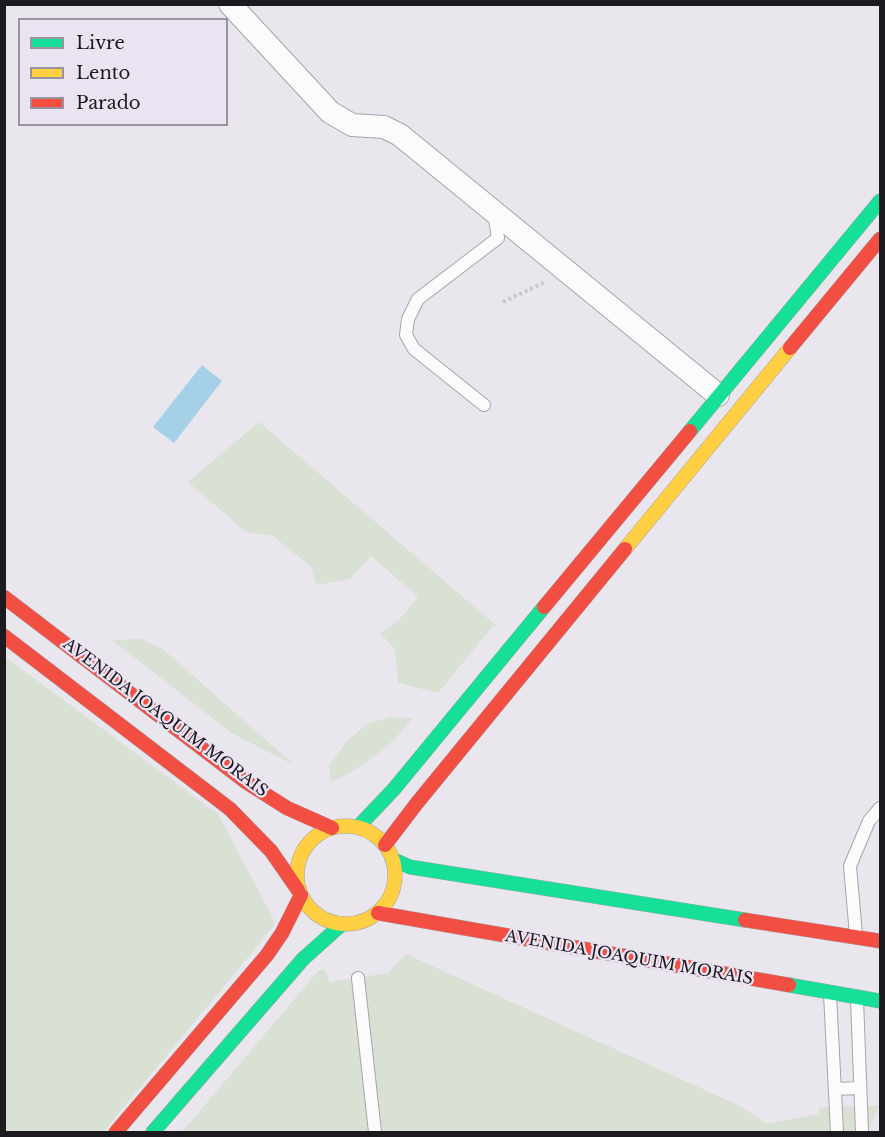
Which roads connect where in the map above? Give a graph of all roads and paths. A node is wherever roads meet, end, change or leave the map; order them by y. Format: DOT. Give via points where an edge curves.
graph roads {
  1 [pos="230,4"];
  2 [pos="880,201"];
  3 [pos="493,212"];
  4 [pos="880,239"];
  5 [pos="544,254"];
  6 [pos="502,302"];
  7 [pos="718,395"];
  8 [pos="484,405"];
  9 [pos="4,597"];
  10 [pos="4,636"];
  11 [pos="880,808"];
  12 [pos="358,827"];
  13 [pos="332,828"];
  14 [pos="385,845"];
  15 [pos="392,859"];
  16 [pos="300,892"];
  17 [pos="378,913"];
  18 [pos="341,925"];
  19 [pos="856,936"];
  20 [pos="880,941"];
  21 [pos="358,978"];
  22 [pos="830,992"];
  23 [pos="856,997"];
  24 [pos="880,1001"];
  25 [pos="860,1088"];
  26 [pos="835,1089"];
  27 [pos="116,1132"];
  28 [pos="153,1132"];
  29 [pos="375,1132"];
  30 [pos="837,1132"];
  31 [pos="862,1132"];
  1 -- 3 [label="street" via="330,112 352,124 384,127 400,135"];
  2 -- 7 [label="street"];
  3 -- 5 [label="street"];
  3 -- 8 [label="lane" via="498,238 418,299 408,319 406,335 414,349"];
  4 -- 14 [label="street"];
  5 -- 6 [label="path" via="549,281"];
  5 -- 7 [label="street"];
  7 -- 12 [label="street" via="394,789"];
  9 -- 13 [label="street, AVENIDA JOAQUIM MORAIS" via="247,783 291,810"];
  10 -- 16 [label="street, AVENIDA JOAQUIM MORAIS" via="230,809 271,851"];
  11 -- 19 [label="lane" via="869,821 850,866"];
  12 -- 13 [label="street"];
  12 -- 14 [label="street"];
  13 -- 16 [label="street" via="305,847 296,878"];
  14 -- 15 [label="street"];
  15 -- 17 [label="street" via="393,888"];
  15 -- 19 [label="street" via="410,867"];
  16 -- 18 [label="street" via="311,911"];
  16 -- 27 [label="street" via="282,933 267,955"];
  17 -- 18 [label="street" via="365,921"];
  17 -- 22 [label="street, AVENIDA JOAQUIM MORAIS"];
  18 -- 28 [label="street" via="303,959"];
  19 -- 20 [label="street"];
  21 -- 29 [label="lane"];
  22 -- 23 [label="street, AVENIDA JOAQUIM MORAIS"];
  22 -- 26 [label="lane"];
  23 -- 24 [label="street, AVENIDA JOAQUIM MORAIS"];
  23 -- 25 [label="lane"];
  25 -- 26 [label="lane"];
  25 -- 31 [label="lane"];
  26 -- 30 [label="lane"];
}
